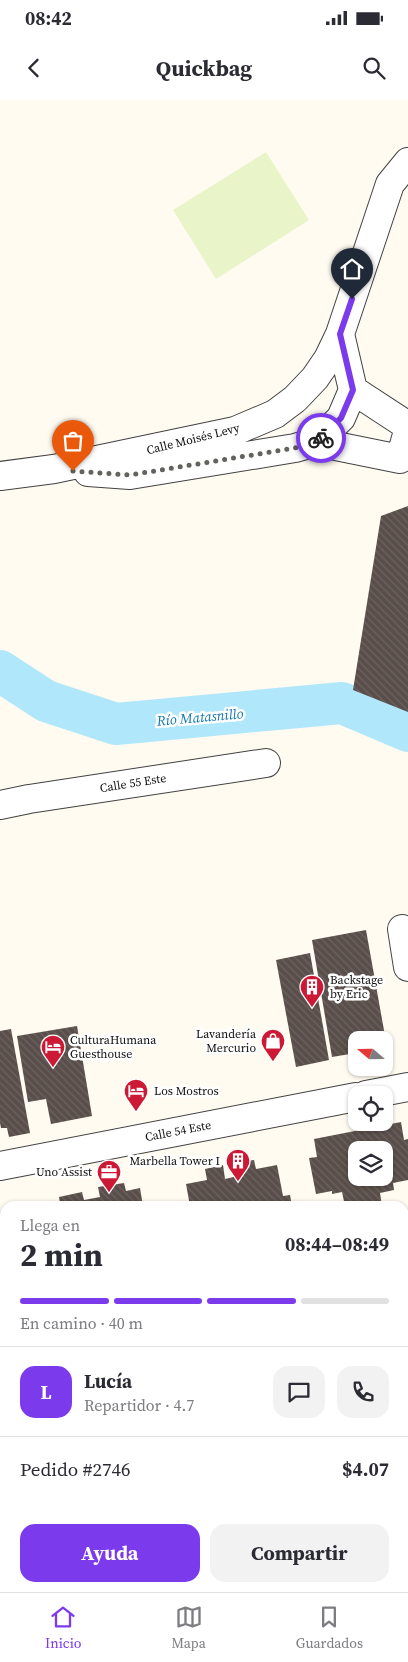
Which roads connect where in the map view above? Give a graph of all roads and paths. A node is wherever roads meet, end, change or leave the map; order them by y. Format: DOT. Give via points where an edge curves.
graph roads {
  1 [pos="408,162"];
  2 [pos="340,334"];
  3 [pos="353,390"];
  4 [pos="408,426"];
  5 [pos="408,431"];
  6 [pos="316,442"];
  7 [pos="54,469"];
  8 [pos="6,475"];
  9 [pos="266,762"];
  10 [pos="0,805"];
  11 [pos="402,929"];
  12 [pos="408,967"];
  13 [pos="408,1087"];
  14 [pos="393,1090"];
  15 [pos="348,1099"];
  16 [pos="0,1166"];
  1 -- 2 [label="street, Calle Moisés Levy" via="390,184"];
  2 -- 3 [label="street"];
  2 -- 7 [label="street, Calle Moisés Levy" via="315,378 275,414 235,431"];
  3 -- 4 [label="street"];
  3 -- 6 [label="street" via="341,418"];
  5 -- 6 [label="street" via="400,459"];
  6 -- 7 [label="street" via="130,475"];
  7 -- 8 [label="street, Calle Moisés Levy"];
  9 -- 10 [label="street, Calle 55 Este"];
  11 -- 12 [label="street"];
  13 -- 14 [label="street"];
  15 -- 16 [label="street, Calle 54 Este"];
}
